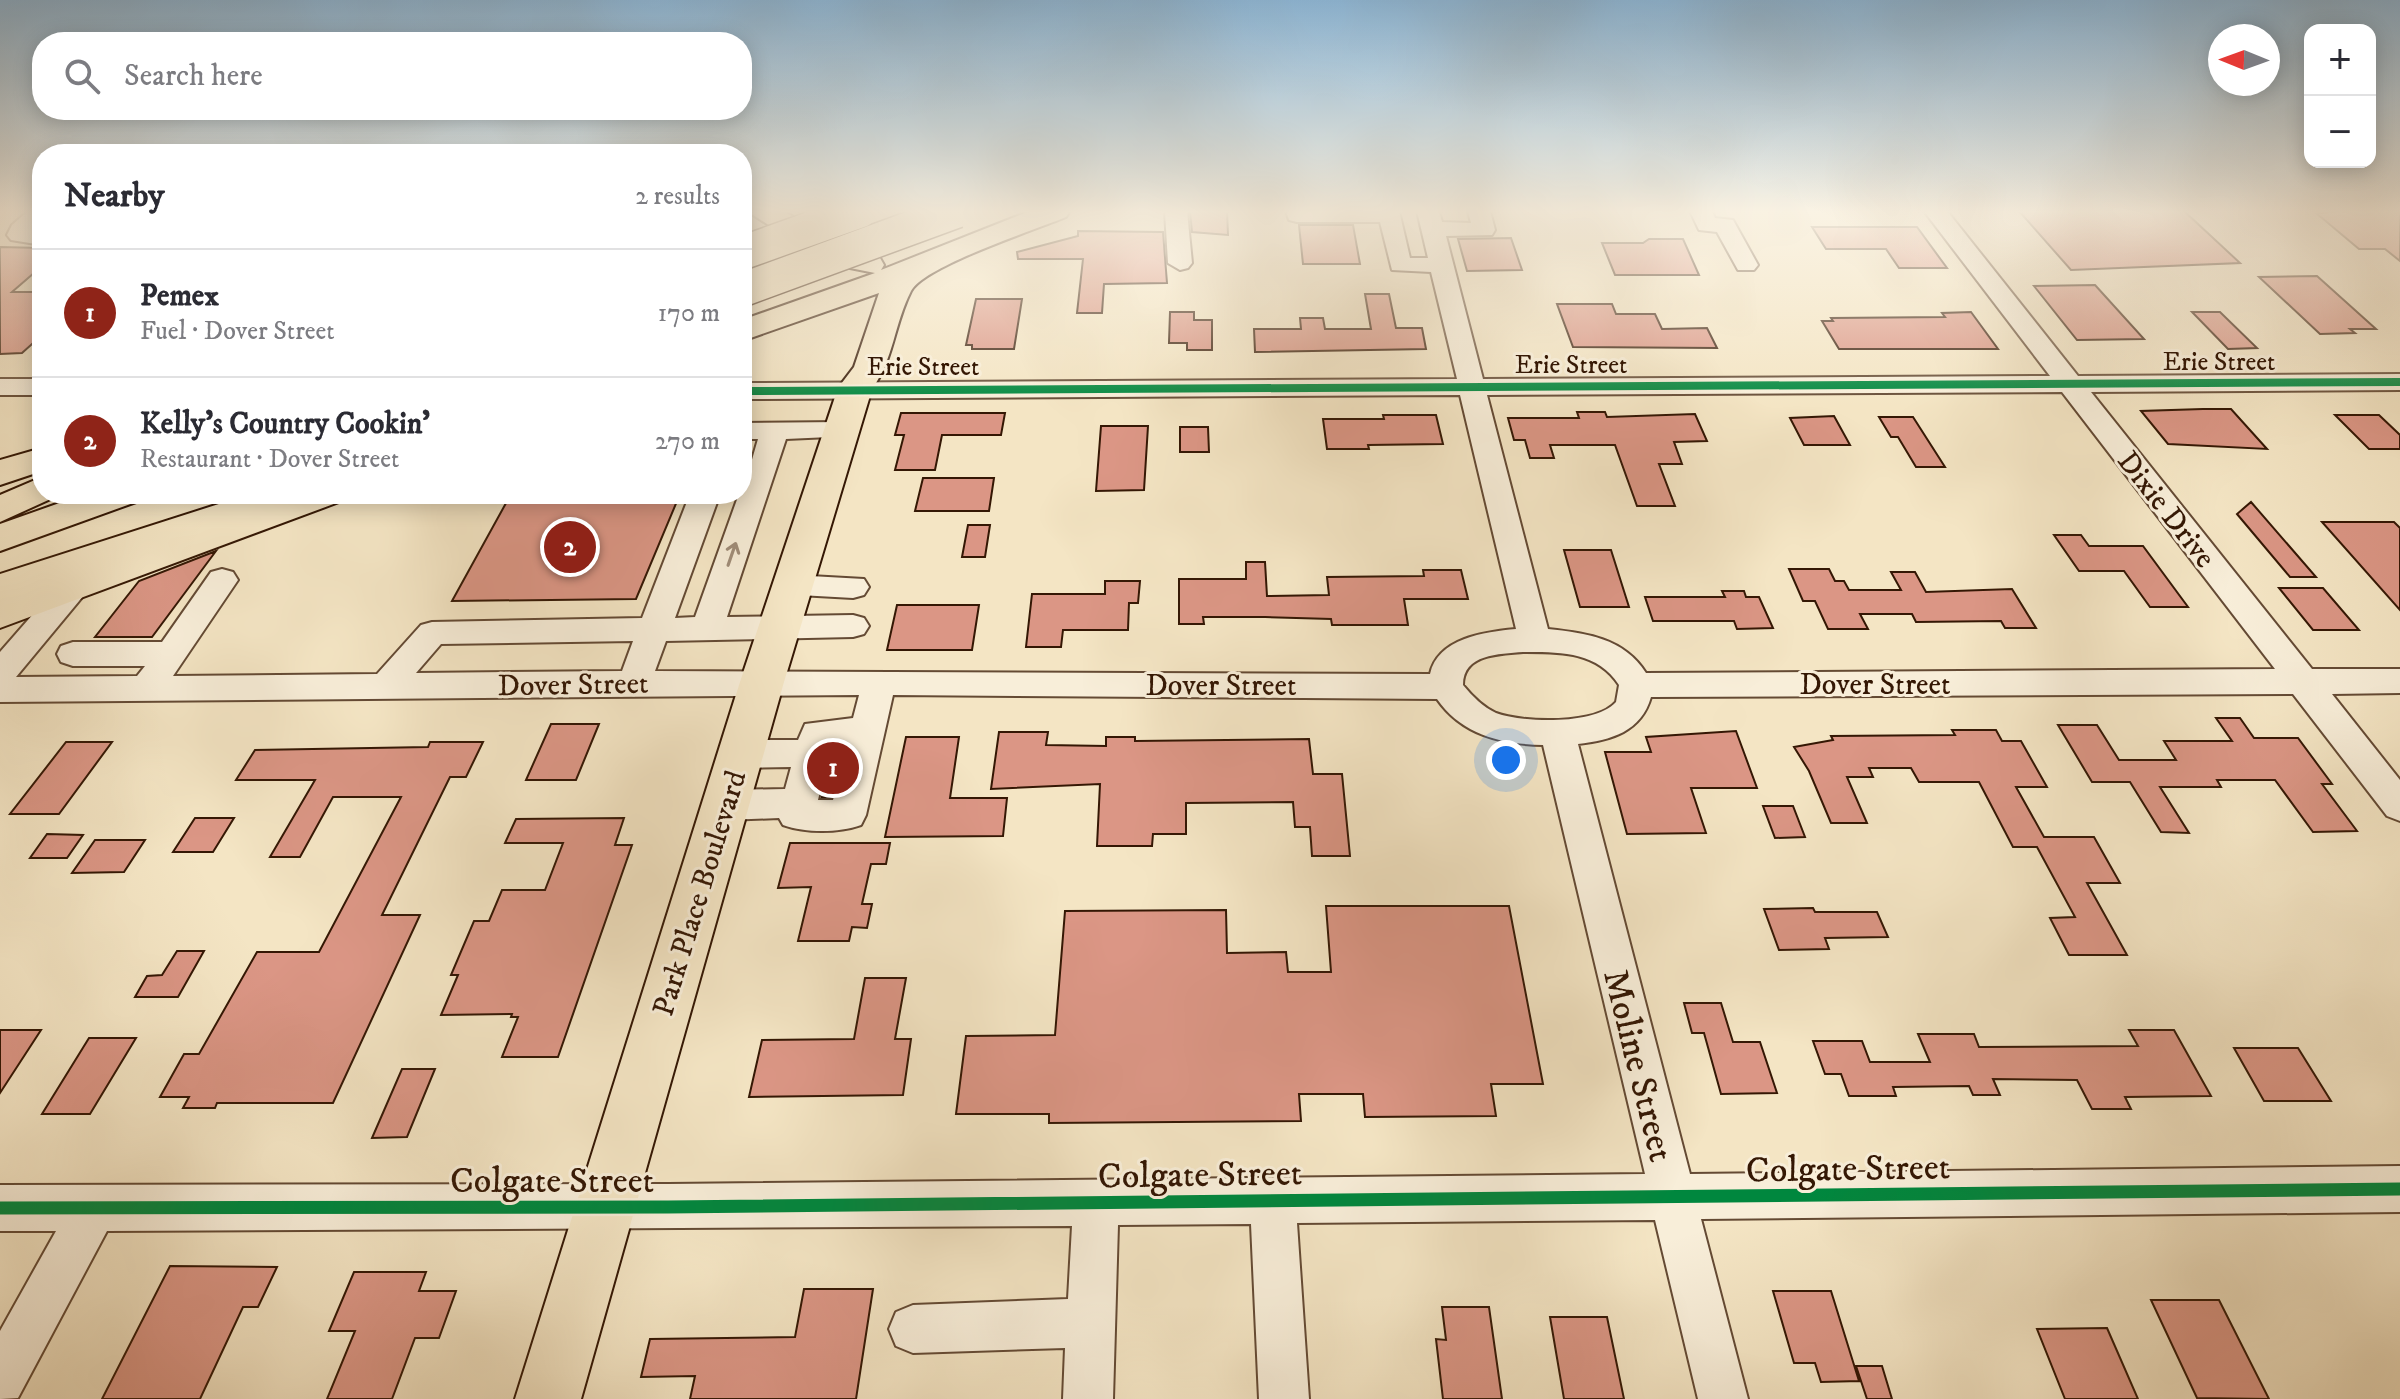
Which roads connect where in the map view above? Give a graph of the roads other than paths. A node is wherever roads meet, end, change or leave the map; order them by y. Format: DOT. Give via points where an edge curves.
graph roads {
  1 [pos="778,276"];
  2 [pos="779,276"];
  3 [pos="839,276"];
  4 [pos="892,276"];
  5 [pos="908,276"];
  6 [pos="1444,276"];
  7 [pos="1986,276"];
  8 [pos="752,286"];
  9 [pos="852,293"];
  10 [pos="752,325"];
  11 [pos="752,328"];
  12 [pos="2400,382"];
  13 [pos="2069,384"];
  14 [pos="1471,386"];
  15 [pos="0,387"];
  16 [pos="32,387"];
  17 [pos="752,393"];
  18 [pos="849,409"];
  19 [pos="752,431"];
  20 [pos="775,431"];
  21 [pos="32,462"];
  22 [pos="0,473"];
  23 [pos="32,494"];
  24 [pos="752,498"];
  25 [pos="32,501"];
  26 [pos="95,504"];
  27 [pos="163,504"];
  28 [pos="259,504"];
  29 [pos="299,504"];
  30 [pos="701,504"];
  31 [pos="750,504"];
  32 [pos="0,511"];
  33 [pos="0,538"];
  34 [pos="0,564"];
  35 [pos="222,580"];
  36 [pos="853,587"];
  37 [pos="0,588"];
  38 [pos="73,589"];
  39 [pos="786,606"];
  40 [pos="0,614"];
  41 [pos="853,626"];
  42 [pos="707,628"];
  43 [pos="654,629"];
  44 [pos="37,630"];
  45 [pos="1535,642"];
  46 [pos="73,654"];
  47 [pos="171,654"];
  48 [pos="0,674"];
  49 [pos="2400,681"];
  50 [pos="762,682"];
  51 [pos="879,682"];
  52 [pos="2304,682"];
  53 [pos="634,683"];
  54 [pos="1636,685"];
  55 [pos="386,686"];
  56 [pos="1446,687"];
  57 [pos="147,688"];
  58 [pos="45,689"];
  59 [pos="0,690"];
  60 [pos="1557,730"];
  61 [pos="868,731"];
  62 [pos="812,753"];
  63 [pos="741,754"];
  64 [pos="799,803"];
  65 [pos="725,805"];
  66 [pos="2400,806"];
  67 [pos="2400,1189"];
  68 [pos="1673,1197"];
  69 [pos="1273,1200"];
  70 [pos="1096,1202"];
  71 [pos="606,1207"];
  72 [pos="0,1208"];
  73 [pos="94,1208"];
  74 [pos="1090,1323"];
  75 [pos="913,1329"];
  76 [pos="0,1380"];
  77 [pos="548,1399"];
  78 [pos="1088,1399"];
  79 [pos="1284,1399"];
  80 [pos="1723,1399"];
  1 -- 10 [label="main road" via="791,289 787,300"];
  2 -- 8 [label="main road, bridge"];
  3 -- 9 [label="main road"];
  4 -- 9 [label="main road"];
  5 -- 18 [label="main road, Park Place Boulevard" via="897,286 870,368"];
  6 -- 14 [label="street"];
  7 -- 13 [label="street, Dixie Drive"];
  9 -- 11 [label="main road"];
  9 -- 18 [label="main road, Park Place Boulevard" via="855,319 844,368"];
  12 -- 13 [label="street, Erie Street"];
  13 -- 14 [label="street, Erie Street"];
  13 -- 52 [label="street, Dixie Drive"];
  14 -- 18 [label="street, Erie Street"];
  14 -- 45 [label="street"];
  15 -- 16 [label="street"];
  17 -- 18 [label="street, Erie Street"];
  18 -- 20 [label="street"];
  18 -- 39 [label="main road, Park Place Boulevard"];
  19 -- 20 [label="street"];
  24 -- 20 [label="street, one-way"];
  21 -- 22 [label="main road"];
  23 -- 32 [label="main road"];
  25 -- 32 [label="main road"];
  26 -- 33 [label="main road"];
  27 -- 34 [label="main road"];
  28 -- 37 [label="main road"];
  29 -- 38 [label="main road"];
  30 -- 43 [label="street"];
  42 -- 31 [label="street, one-way"];
  35 -- 47 [label="street"];
  36 -- 39 [label="street"];
  38 -- 40 [label="main road"];
  38 -- 44 [label="street"];
  39 -- 41 [label="street"];
  39 -- 42 [label="street"];
  39 -- 50 [label="main road, Park Place Boulevard"];
  42 -- 43 [label="street"];
  43 -- 53 [label="street"];
  43 -- 55 [label="street" via="432,633"];
  44 -- 46 [label="street" via="57,631"];
  44 -- 48 [label="street"];
  45 -- 54 [label="street" via="1589,646 1609,654"];
  45 -- 56 [label="street" via="1485,642 1448,668"];
  46 -- 47 [label="street"];
  46 -- 58 [label="street"];
  47 -- 57 [label="street"];
  49 -- 52 [label="street, Dover Street"];
  50 -- 51 [label="street, Dover Street"];
  50 -- 53 [label="street, Dover Street"];
  50 -- 63 [label="main road, Park Place Boulevard"];
  51 -- 56 [label="street, Dover Street"];
  51 -- 61 [label="street"];
  52 -- 54 [label="street, Dover Street"];
  52 -- 66 [label="street, Dixie Drive"];
  53 -- 55 [label="street, Dover Street"];
  54 -- 60 [label="street" via="1634,704 1620,719 1594,730"];
  55 -- 57 [label="street, Dover Street"];
  56 -- 60 [label="street" via="1458,705 1484,722 1511,730"];
  57 -- 58 [label="street, Dover Street"];
  58 -- 59 [label="street, Dover Street"];
  60 -- 68 [label="street, Moline Street"];
  61 -- 62 [label="street" via="817,733"];
  61 -- 64 [label="street" via="848,815 796,815"];
  62 -- 63 [label="street"];
  62 -- 64 [label="street"];
  63 -- 65 [label="main road, Park Place Boulevard"];
  64 -- 65 [label="street"];
  65 -- 71 [label="main road, Park Place Boulevard"];
  67 -- 68 [label="street, Colgate Street"];
  68 -- 69 [label="street, Colgate Street"];
  68 -- 80 [label="street, Moline Street"];
  69 -- 70 [label="street, Colgate Street"];
  69 -- 79 [label="street"];
  70 -- 71 [label="street, Colgate Street"];
  70 -- 74 [label="street"];
  71 -- 73 [label="street, Colgate Street"];
  71 -- 77 [label="main road, Park Place Boulevard"];
  72 -- 73 [label="street, Colgate Street"];
  73 -- 76 [label="street"];
  74 -- 75 [label="street"];
  74 -- 78 [label="street"];
}
